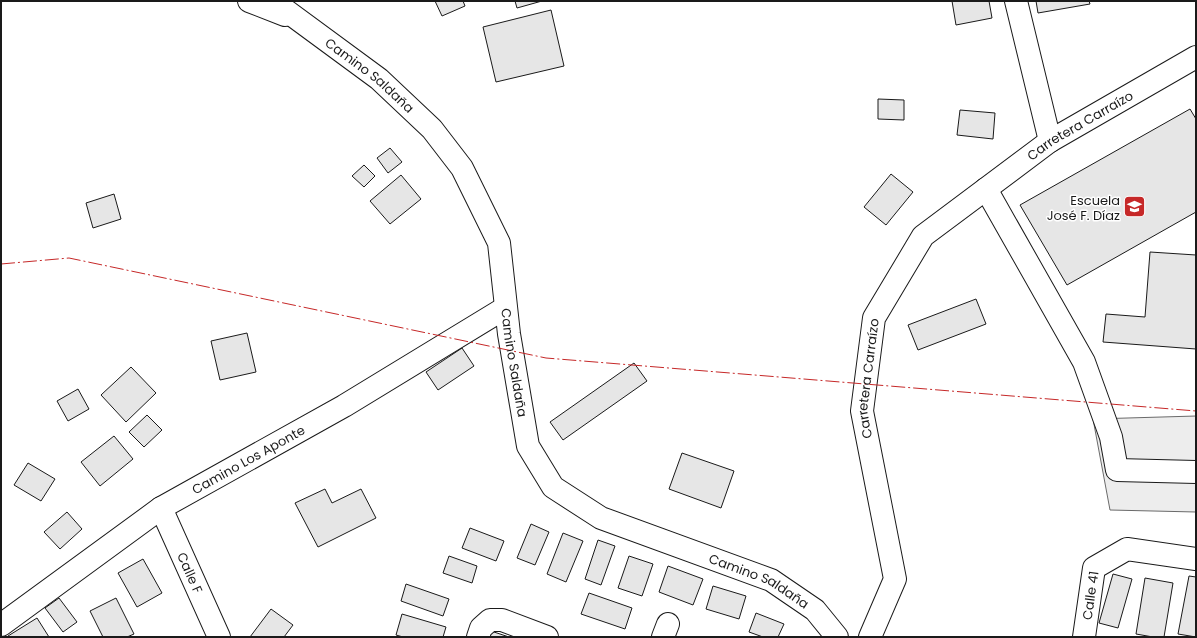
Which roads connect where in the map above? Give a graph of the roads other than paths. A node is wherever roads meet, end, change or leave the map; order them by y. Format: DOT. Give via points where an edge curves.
graph roads {
  1 [pos="249,1"];
  2 [pos="273,1"];
  3 [pos="1016,1"];
  4 [pos="296,19"];
  5 [pos="1196,57"];
  6 [pos="1050,141"];
  7 [pos="986,189"];
  8 [pos="506,308"];
  9 [pos="1196,472"];
  10 [pos="161,508"];
  11 [pos="1196,559"];
  12 [pos="1,624"];
  13 [pos="219,637"];
  14 [pos="478,637"];
  15 [pos="547,637"];
  16 [pos="837,637"];
  17 [pos="870,637"];
  18 [pos="1084,637"];
  1 -- 4 [label="street"];
  2 -- 4 [label="street, Camino Saldaña"];
  3 -- 6 [label="street"];
  4 -- 8 [label="street, Camino Saldaña" via="379,79 432,129 462,168 499,243"];
  5 -- 6 [label="street, Carretera Carraízo"];
  6 -- 7 [label="street, Carretera Carraízo"];
  7 -- 9 [label="street" via="1084,362 1111,437 1117,470"];
  7 -- 17 [label="street, Carretera Carraízo" via="924,236 874,318 862,411 895,579"];
  8 -- 10 [label="street, Camino Los Aponte" via="344,406"];
  8 -- 16 [label="street, Camino Saldaña" via="528,446 553,487 601,518 771,580 815,610"];
  10 -- 12 [label="street, Camino Los Aponte"];
  10 -- 13 [label="street, Calle F"];
  11 -- 18 [label="street, Calle 41" via="1127,550 1094,568"];
  14 -- 15 [label="street" via="481,628 490,620 502,620"];
}
